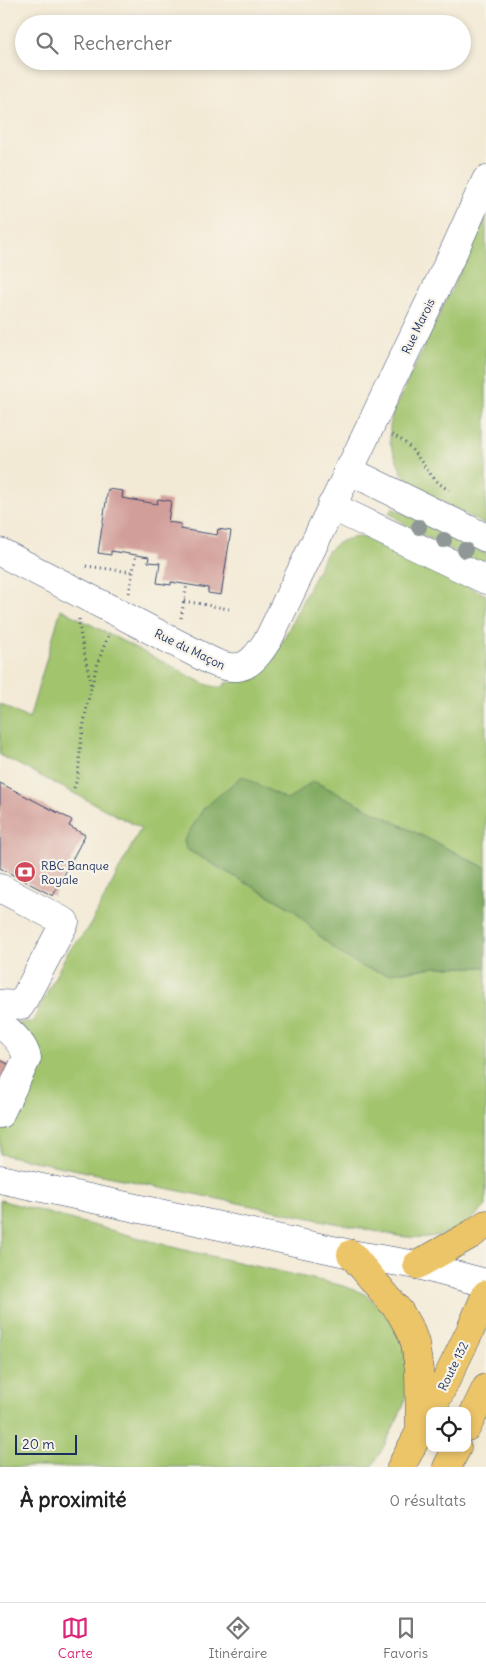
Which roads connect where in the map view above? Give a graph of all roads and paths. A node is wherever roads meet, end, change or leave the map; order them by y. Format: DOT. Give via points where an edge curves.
graph roads {
  1 [pos="486,180"];
  2 [pos="391,434"];
  3 [pos="348,470"];
  4 [pos="453,493"];
  5 [pos="331,506"];
  6 [pos="486,538"];
  7 [pos="0,552"];
  8 [pos="136,554"];
  9 [pos="86,566"];
  10 [pos="132,572"];
  11 [pos="486,580"];
  12 [pos="187,584"];
  13 [pos="184,601"];
  14 [pos="229,610"];
  15 [pos="79,615"];
  16 [pos="118,624"];
  17 [pos="177,644"];
  18 [pos="91,693"];
  19 [pos="74,788"];
  20 [pos="0,888"];
  21 [pos="0,1004"];
  22 [pos="0,1024"];
  23 [pos="0,1114"];
  24 [pos="0,1179"];
  25 [pos="486,1224"];
  26 [pos="351,1254"];
  27 [pos="417,1265"];
  28 [pos="486,1283"];
  29 [pos="486,1294"];
  30 [pos="486,1388"];
  31 [pos="433,1407"];
  32 [pos="426,1413"];
  33 [pos="471,1419"];
  34 [pos="426,1421"];
  35 [pos="454,1452"];
  36 [pos="401,1467"];
  37 [pos="447,1467"];
  1 -- 3 [label="street, Rue Marois"];
  2 -- 4 [label="path" via="410,446 432,478"];
  3 -- 5 [label="street, Rue du Maçon"];
  3 -- 6 [label="street"];
  5 -- 11 [label="street"];
  5 -- 17 [label="street, Rue du Maçon" via="269,638 255,657 240,667 232,668"];
  7 -- 16 [label="street, Rue du Maçon"];
  8 -- 10 [label="path"];
  9 -- 10 [label="path"];
  10 -- 16 [label="path"];
  12 -- 13 [label="path"];
  13 -- 14 [label="path"];
  13 -- 17 [label="path"];
  15 -- 18 [label="path" via="79,634"];
  16 -- 17 [label="street, Rue du Maçon"];
  16 -- 18 [label="path" via="103,647"];
  18 -- 19 [label="path"];
  20 -- 21 [label="street" via="65,922 21,1005"];
  22 -- 23 [label="street" via="23,1047 27,1058"];
  24 -- 26 [label="street"];
  25 -- 27 [label="highway"];
  26 -- 27 [label="street"];
  26 -- 32 [label="highway" via="400,1312 411,1332"];
  27 -- 28 [label="street"];
  29 -- 31 [label="highway, Route 132"];
  30 -- 33 [label="highway"];
  34 -- 36 [label="highway, Route 132"];
  35 -- 37 [label="highway"];
}
